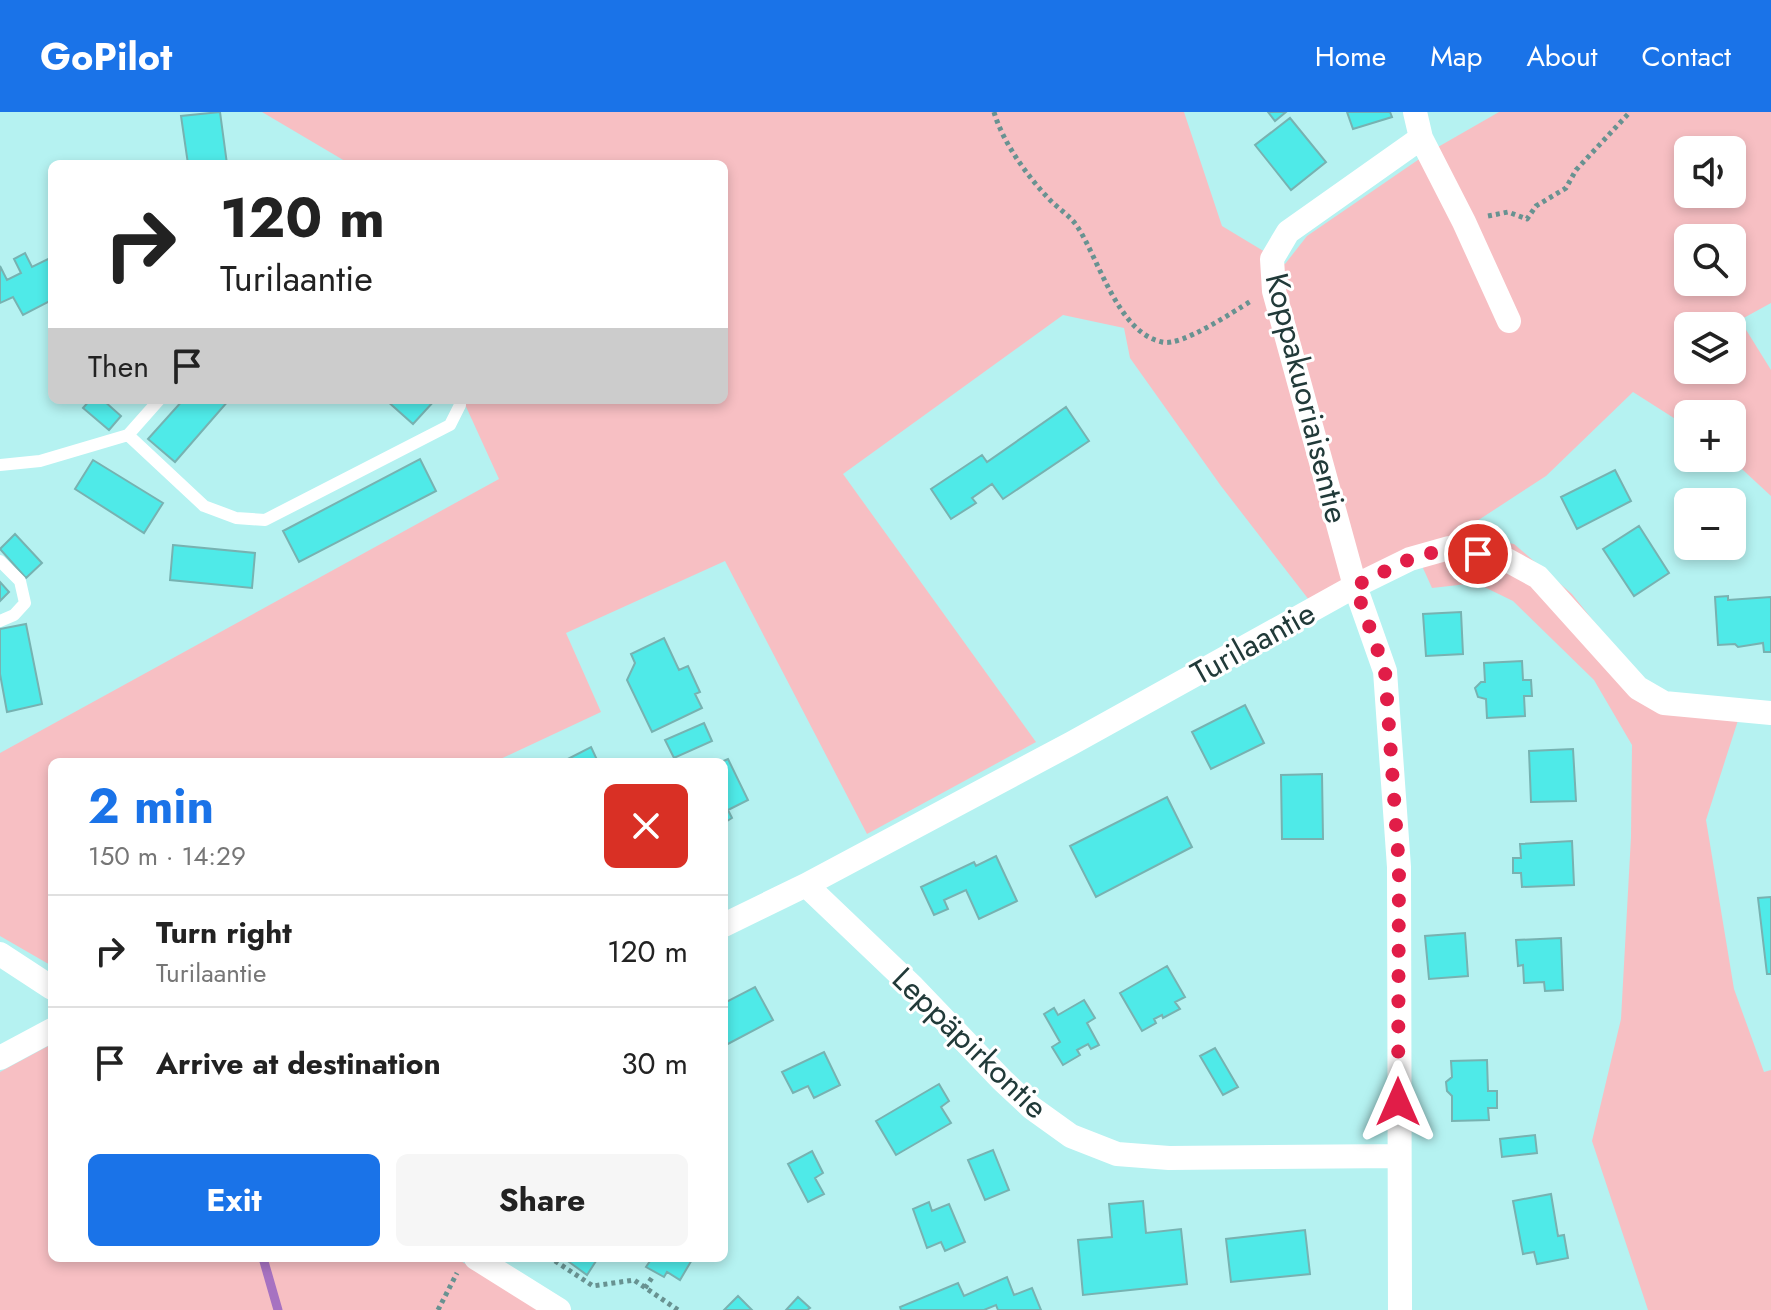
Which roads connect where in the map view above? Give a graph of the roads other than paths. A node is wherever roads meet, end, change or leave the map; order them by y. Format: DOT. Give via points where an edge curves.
graph roads {
  1 [pos="1415,112"];
  2 [pos="1421,138"];
  3 [pos="1509,321"];
  4 [pos="155,404"];
  5 [pos="460,404"];
  6 [pos="128,435"];
  7 [pos="0,465"];
  8 [pos="0,561"];
  9 [pos="1355,586"];
  10 [pos="0,621"];
  11 [pos="1771,713"];
  12 [pos="806,885"];
  13 [pos="728,923"];
  14 [pos="0,954"];
  15 [pos="48,985"];
  16 [pos="48,1032"];
  17 [pos="0,1058"];
  18 [pos="1398,1156"];
  19 [pos="468,1264"];
  20 [pos="559,1310"];
  21 [pos="1400,1310"];
  1 -- 2 [label="street"];
  2 -- 3 [label="street"];
  2 -- 9 [label="street, Koppakuoriaisentie" via="1288,232 1272,259 1274,291"];
  4 -- 6 [label="lane"];
  5 -- 6 [label="lane" via="450,425 265,520 236,518 204,506"];
  6 -- 7 [label="lane" via="40,461"];
  8 -- 10 [label="lane" via="20,581 25,603"];
  9 -- 11 [label="street, Turilaantie" via="1410,559 1449,548 1507,560 1538,577 1638,688 1664,703"];
  9 -- 12 [label="street, Turilaantie"];
  9 -- 18 [label="street, Koppakuoriaisentie" via="1385,671 1399,867"];
  12 -- 13 [label="street, Turilaantie"];
  12 -- 18 [label="street, Leppäpirkontie" via="1002,1080 1071,1136 1117,1154 1169,1158"];
  14 -- 15 [label="street"];
  16 -- 17 [label="street"];
  18 -- 21 [label="street, Koppakuoriaisentie"];
  19 -- 20 [label="street"];
}
